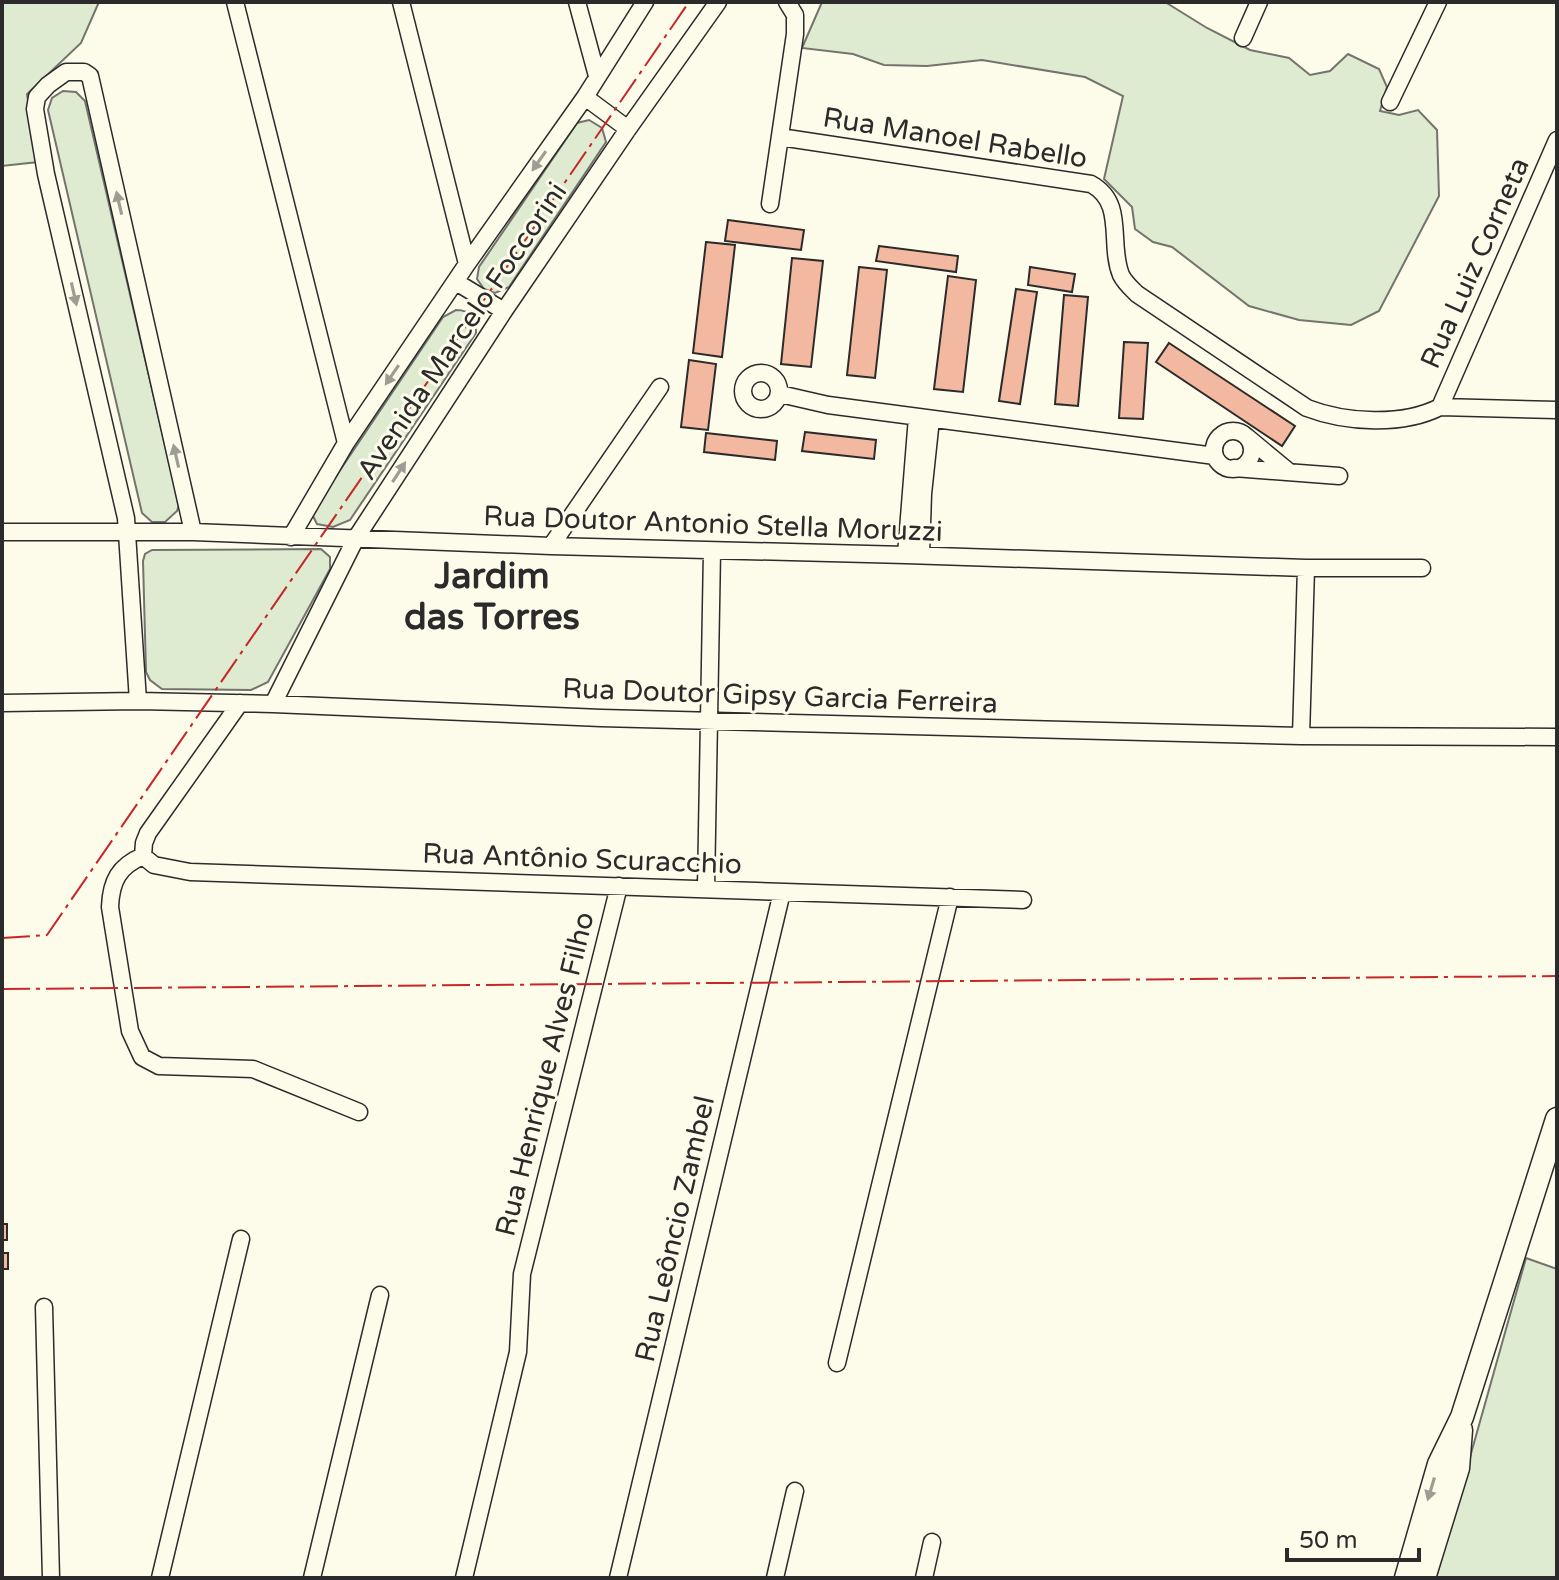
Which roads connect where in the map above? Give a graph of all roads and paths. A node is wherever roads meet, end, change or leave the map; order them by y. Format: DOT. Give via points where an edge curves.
graph roads {
  1 [pos="235,2"];
  2 [pos="401,2"];
  3 [pos="577,2"];
  4 [pos="645,2"];
  5 [pos="718,2"];
  6 [pos="787,2"];
  7 [pos="1259,2"];
  8 [pos="1438,2"];
  9 [pos="1243,38"];
  10 [pos="597,76"];
  11 [pos="585,97"];
  12 [pos="1390,102"];
  13 [pos="628,129"];
  14 [pos="780,137"];
  15 [pos="1557,140"];
  16 [pos="770,204"];
  17 [pos="467,264"];
  18 [pos="456,282"];
  19 [pos="504,311"];
  20 [pos="660,387"];
  21 [pos="780,394"];
  22 [pos="1440,407"];
  23 [pos="1557,410"];
  24 [pos="924,418"];
  25 [pos="1247,437"];
  26 [pos="346,443"];
  27 [pos="1215,456"];
  28 [pos="1232,468"];
  29 [pos="1288,471"];
  30 [pos="1339,476"];
  31 [pos="2,532"];
  32 [pos="128,532"];
  33 [pos="193,532"];
  34 [pos="291,537"];
  35 [pos="356,538"];
  36 [pos="551,546"];
  37 [pos="712,551"];
  38 [pos="913,555"];
  39 [pos="1306,568"];
  40 [pos="1422,568"];
  41 [pos="138,701"];
  42 [pos="2,703"];
  43 [pos="240,703"];
  44 [pos="273,704"];
  45 [pos="707,719"];
  46 [pos="1301,736"];
  47 [pos="1557,737"];
  48 [pos="143,856"];
  49 [pos="619,886"];
  50 [pos="706,888"];
  51 [pos="782,892"];
  52 [pos="950,897"];
  53 [pos="1023,900"];
  54 [pos="359,1112"];
  55 [pos="1557,1119"];
  56 [pos="241,1239"];
  57 [pos="380,1295"];
  58 [pos="44,1307"];
  59 [pos="837,1363"];
  60 [pos="1462,1417"];
  61 [pos="795,1491"];
  62 [pos="932,1542"];
  63 [pos="51,1578"];
  64 [pos="160,1578"];
  65 [pos="312,1578"];
  66 [pos="464,1578"];
  67 [pos="618,1578"];
  68 [pos="775,1578"];
  69 [pos="924,1578"];
  70 [pos="1406,1578"];
  71 [pos="1424,1578"];
  1 -- 26 [label="street"];
  2 -- 17 [label="street"];
  3 -- 10 [label="street"];
  4 -- 10 [label="street, Avenida Marcelo Foccorini"];
  5 -- 13 [label="street, Avenida Marcelo Foccorini"];
  6 -- 14 [label="street" via="795,15 795,34"];
  7 -- 9 [label="street"];
  8 -- 12 [label="street"];
  10 -- 11 [label="street, Avenida Marcelo Foccorini"];
  11 -- 13 [label="street"];
  11 -- 17 [label="street, Avenida Marcelo Foccorini, one-way"];
  13 -- 19 [label="street, Avenida Marcelo Foccorini"];
  14 -- 16 [label="street"];
  14 -- 22 [label="street, Rua Manoel Rabello" via="1091,184 1112,203 1125,283 1307,408 1341,418 1398,418"];
  15 -- 22 [label="street, Rua Luiz Corneta"];
  17 -- 18 [label="street, Avenida Marcelo Foccorini"];
  18 -- 19 [label="street"];
  18 -- 26 [label="street, Avenida Marcelo Foccorini, one-way"];
  35 -- 19 [label="street, Avenida Marcelo Foccorini, one-way"];
  20 -- 36 [label="street"];
  21 -- 24 [label="street"];
  22 -- 23 [label="street, Rua Manoel Rabello"];
  24 -- 27 [label="street"];
  24 -- 38 [label="street" via="923,494"];
  25 -- 27 [label="street" via="1235,431 1221,435"];
  25 -- 28 [label="street" via="1250,458"];
  25 -- 29 [label="street"];
  26 -- 34 [label="street, Avenida Marcelo Foccorini"];
  27 -- 28 [label="street"];
  28 -- 29 [label="street"];
  29 -- 30 [label="street"];
  31 -- 32 [label="street, Rua Doutor Antonio Stella Moruzzi"];
  32 -- 33 [label="street, Rua Doutor Antonio Stella Moruzzi"];
  33 -- 32 [label="street, one-way" via="90,76 66,72 37,97 35,109"];
  32 -- 41 [label="street"];
  33 -- 34 [label="street, Rua Doutor Antonio Stella Moruzzi"];
  34 -- 35 [label="street, Rua Doutor Antonio Stella Moruzzi"];
  35 -- 36 [label="street, Rua Doutor Antonio Stella Moruzzi"];
  35 -- 44 [label="street, Avenida Marcelo Foccorini"];
  36 -- 37 [label="street, Rua Doutor Antonio Stella Moruzzi"];
  37 -- 38 [label="street, Rua Doutor Antonio Stella Moruzzi"];
  37 -- 45 [label="street"];
  38 -- 39 [label="street, Rua Doutor Antonio Stella Moruzzi"];
  39 -- 40 [label="street, Rua Doutor Antonio Stella Moruzzi"];
  39 -- 46 [label="street"];
  41 -- 42 [label="street, Rua Doutor Gipsy Garcia Ferreira"];
  41 -- 43 [label="street, Rua Doutor Gipsy Garcia Ferreira"];
  43 -- 44 [label="street, Rua Doutor Gipsy Garcia Ferreira"];
  43 -- 48 [label="street" via="148,833"];
  44 -- 45 [label="street, Rua Doutor Gipsy Garcia Ferreira"];
  45 -- 46 [label="street, Rua Doutor Gipsy Garcia Ferreira"];
  45 -- 50 [label="street"];
  46 -- 47 [label="street, Rua Doutor Gipsy Garcia Ferreira"];
  48 -- 49 [label="street, Rua Antônio Scuracchio" via="154,865 190,872"];
  48 -- 54 [label="street" via="118,876 110,907 130,1031 142,1057 159,1066 253,1069"];
  49 -- 50 [label="street, Rua Antônio Scuracchio"];
  49 -- 66 [label="street, Rua Henrique Alves Filho" via="522,1274 518,1352"];
  50 -- 51 [label="street, Rua Antônio Scuracchio"];
  51 -- 52 [label="street, Rua Antônio Scuracchio"];
  51 -- 67 [label="street, Rua Leôncio Zambel"];
  52 -- 53 [label="street, Rua Antônio Scuracchio"];
  52 -- 59 [label="street"];
  55 -- 60 [label="main road"];
  56 -- 64 [label="street"];
  57 -- 65 [label="street"];
  58 -- 63 [label="street"];
  60 -- 70 [label="main road, one-way" via="1439,1464"];
  60 -- 71 [label="main road" via="1458,1468"];
  61 -- 68 [label="street"];
  62 -- 69 [label="street"];
}
